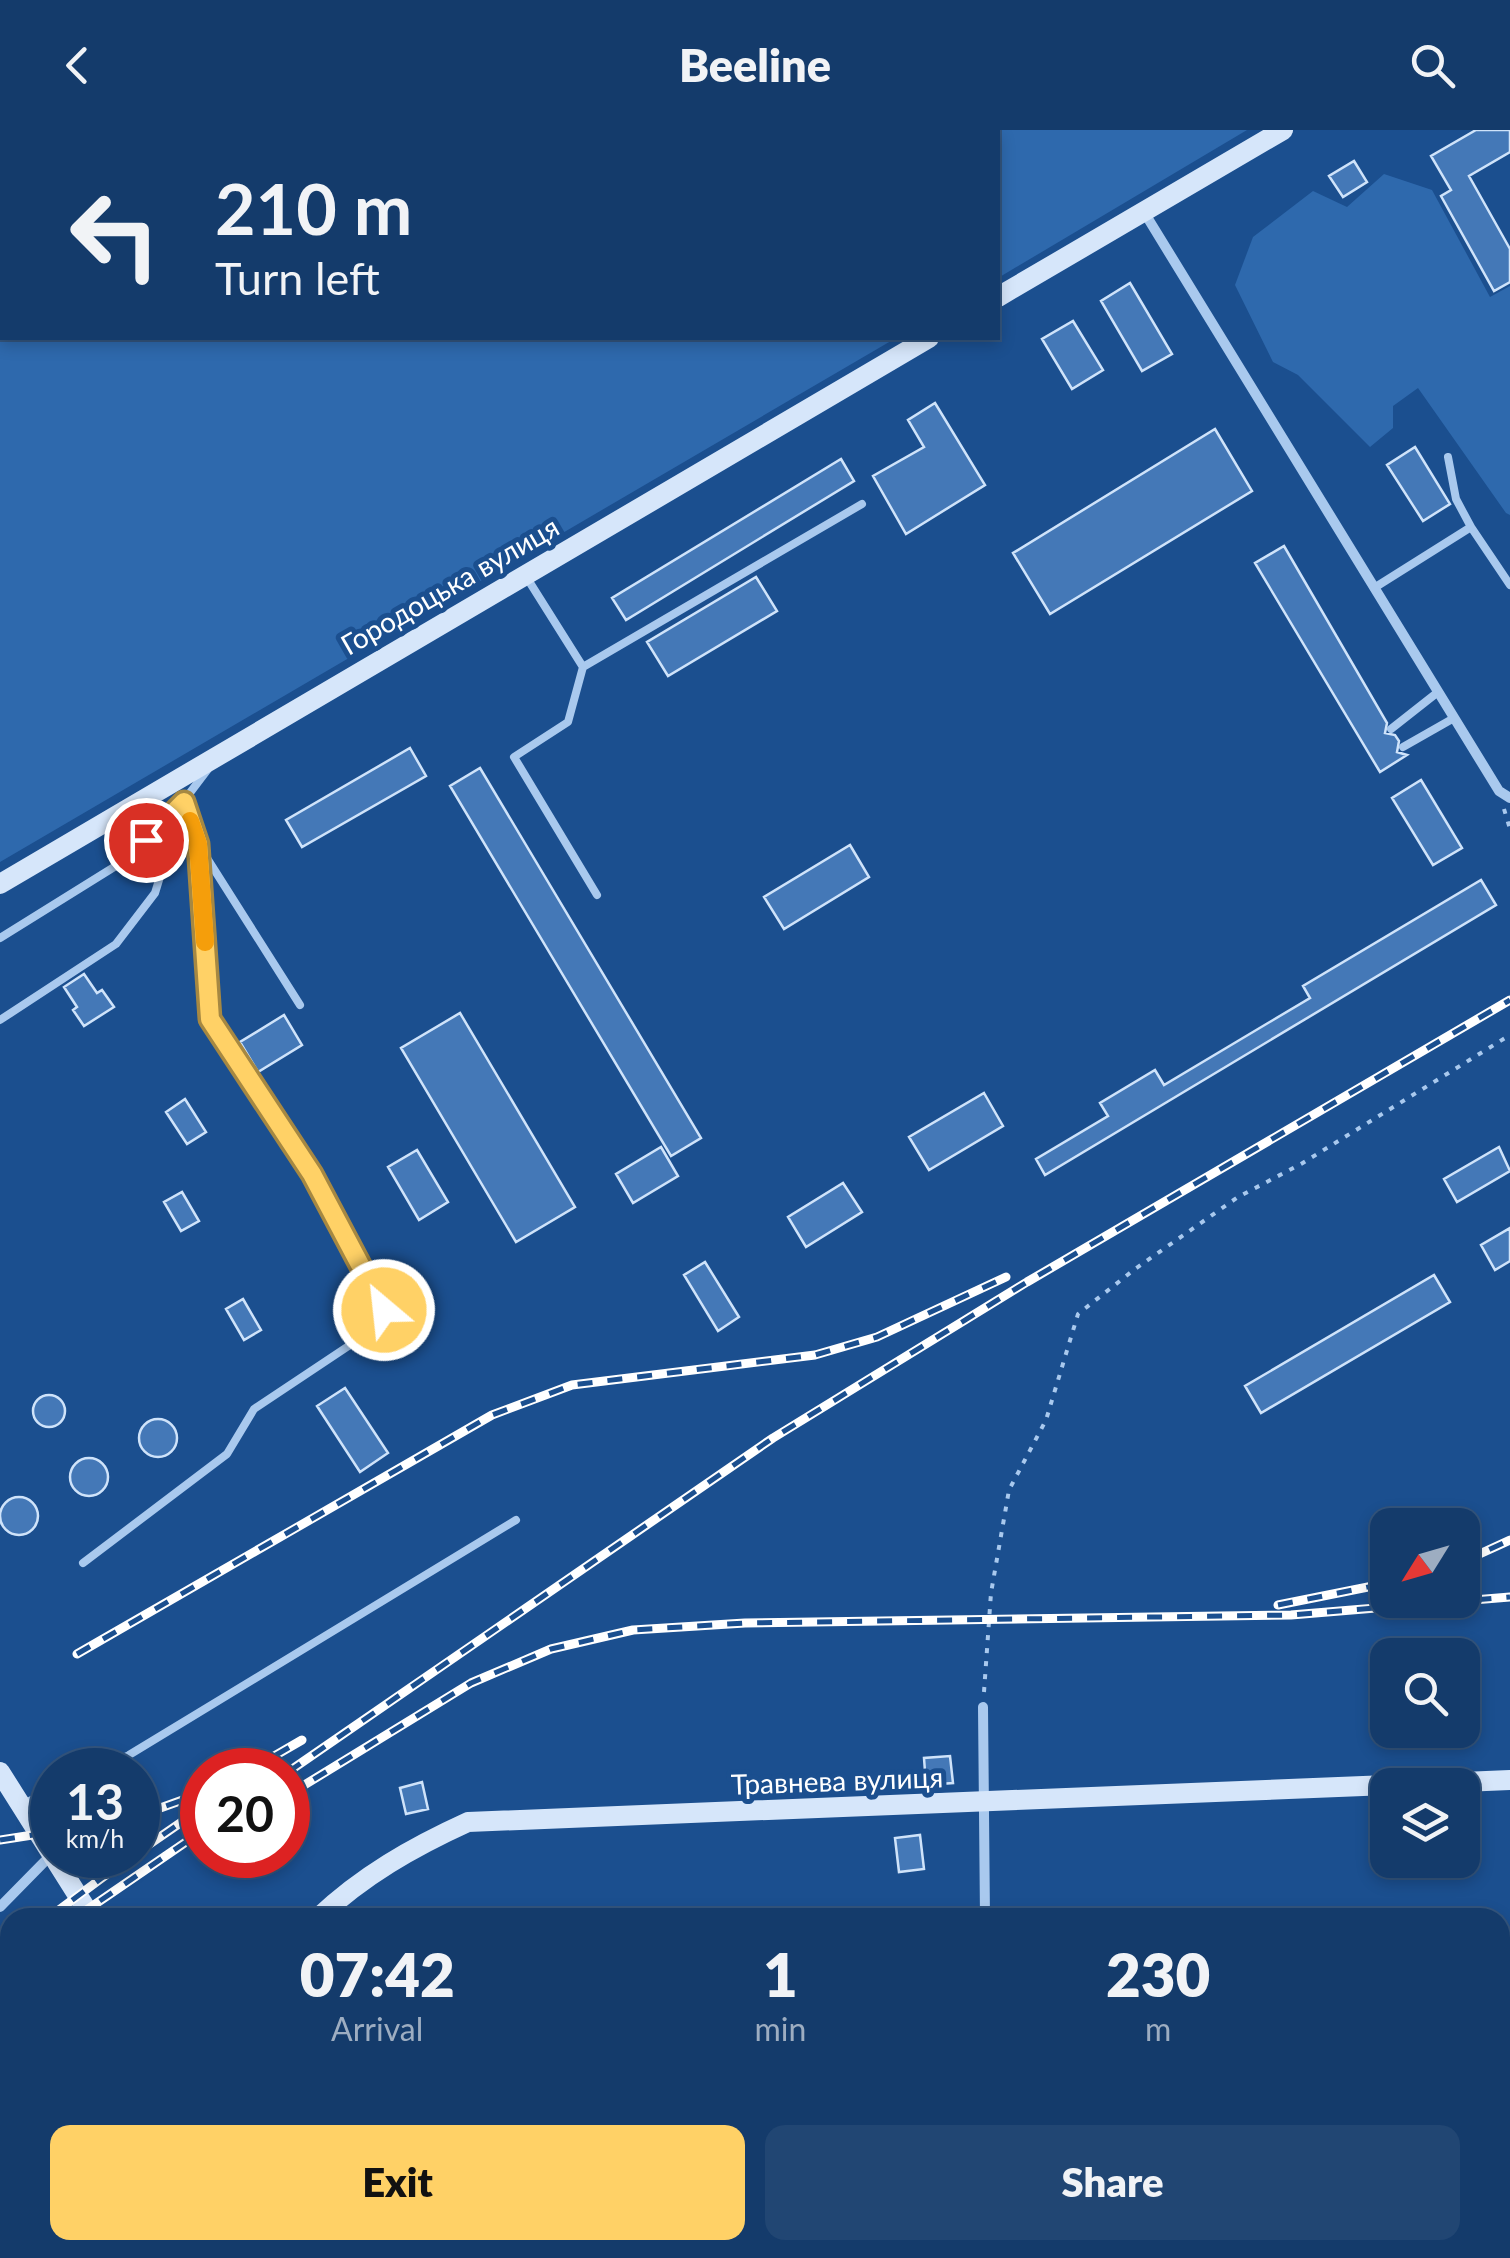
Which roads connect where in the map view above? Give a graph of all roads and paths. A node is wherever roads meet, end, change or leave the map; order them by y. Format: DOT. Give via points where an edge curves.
graph roads {
  1 [pos="1283,130"];
  2 [pos="1144,212"];
  3 [pos="1000,296"];
  4 [pos="926,340"];
  5 [pos="1448,457"];
  6 [pos="862,504"];
  7 [pos="1471,527"];
  8 [pos="525,574"];
  9 [pos="1510,585"];
  10 [pos="1374,588"];
  11 [pos="583,667"];
  12 [pos="1438,692"];
  13 [pos="1454,718"];
  14 [pos="1391,728"];
  15 [pos="1402,747"];
  16 [pos="220,753"];
  17 [pos="1510,798"];
  18 [pos="184,802"];
  19 [pos="198,844"];
  20 [pos="0,884"];
  21 [pos="597,895"];
  22 [pos="0,938"];
  23 [pos="300,1005"];
  24 [pos="0,1020"];
  25 [pos="1510,1036"];
  26 [pos="516,1520"];
  27 [pos="83,1562"];
  28 [pos="983,1707"];
  29 [pos="141,1748"];
  30 [pos="0,1772"];
  31 [pos="1510,1780"];
  32 [pos="1480,1781"];
  33 [pos="1370,1786"];
  34 [pos="30,1800"];
  35 [pos="983,1803"];
  36 [pos="20,1805"];
  37 [pos="30,1821"];
  38 [pos="30,1875"];
  39 [pos="66,1878"];
  40 [pos="0,1907"];
  41 [pos="85,1908"];
  42 [pos="330,1908"];
  43 [pos="986,1908"];
  1 -- 2 [label="main road"];
  2 -- 3 [label="main road"];
  2 -- 10 [label="street"];
  4 -- 8 [label="main road, Городоцька вулиця"];
  5 -- 7 [label="lane" via="1456,499"];
  6 -- 11 [label="lane"];
  7 -- 9 [label="lane"];
  7 -- 10 [label="lane"];
  8 -- 11 [label="lane"];
  8 -- 16 [label="main road, Городоцька вулиця"];
  10 -- 12 [label="street"];
  11 -- 21 [label="lane" via="568,722 514,757"];
  12 -- 13 [label="street"];
  12 -- 14 [label="lane"];
  13 -- 15 [label="lane"];
  13 -- 17 [label="street"];
  16 -- 18 [label="lane"];
  16 -- 20 [label="main road, Городоцька вулиця"];
  18 -- 19 [label="lane"];
  18 -- 22 [label="lane" via="127,859"];
  18 -- 24 [label="lane" via="155,892 116,944"];
  19 -- 23 [label="lane"];
  19 -- 27 [label="lane" via="210,1019 312,1174 384,1310 365,1335 254,1409 227,1454"];
  25 -- 28 [label="path" via="1238,1197 1078,1314 1046,1420 1009,1490 991,1593"];
  26 -- 29 [label="lane"];
  28 -- 35 [label="street"];
  30 -- 36 [label="main road"];
  31 -- 32 [label="main road, Травнева вулиця"];
  33 -- 35 [label="main road, Травнева вулиця"];
  34 -- 36 [label="lane"];
  35 -- 42 [label="main road, Травнева вулиця" via="468,1822 420,1844"];
  35 -- 43 [label="street"];
  36 -- 37 [label="main road"];
  38 -- 40 [label="street"];
  39 -- 41 [label="main road"];
}
